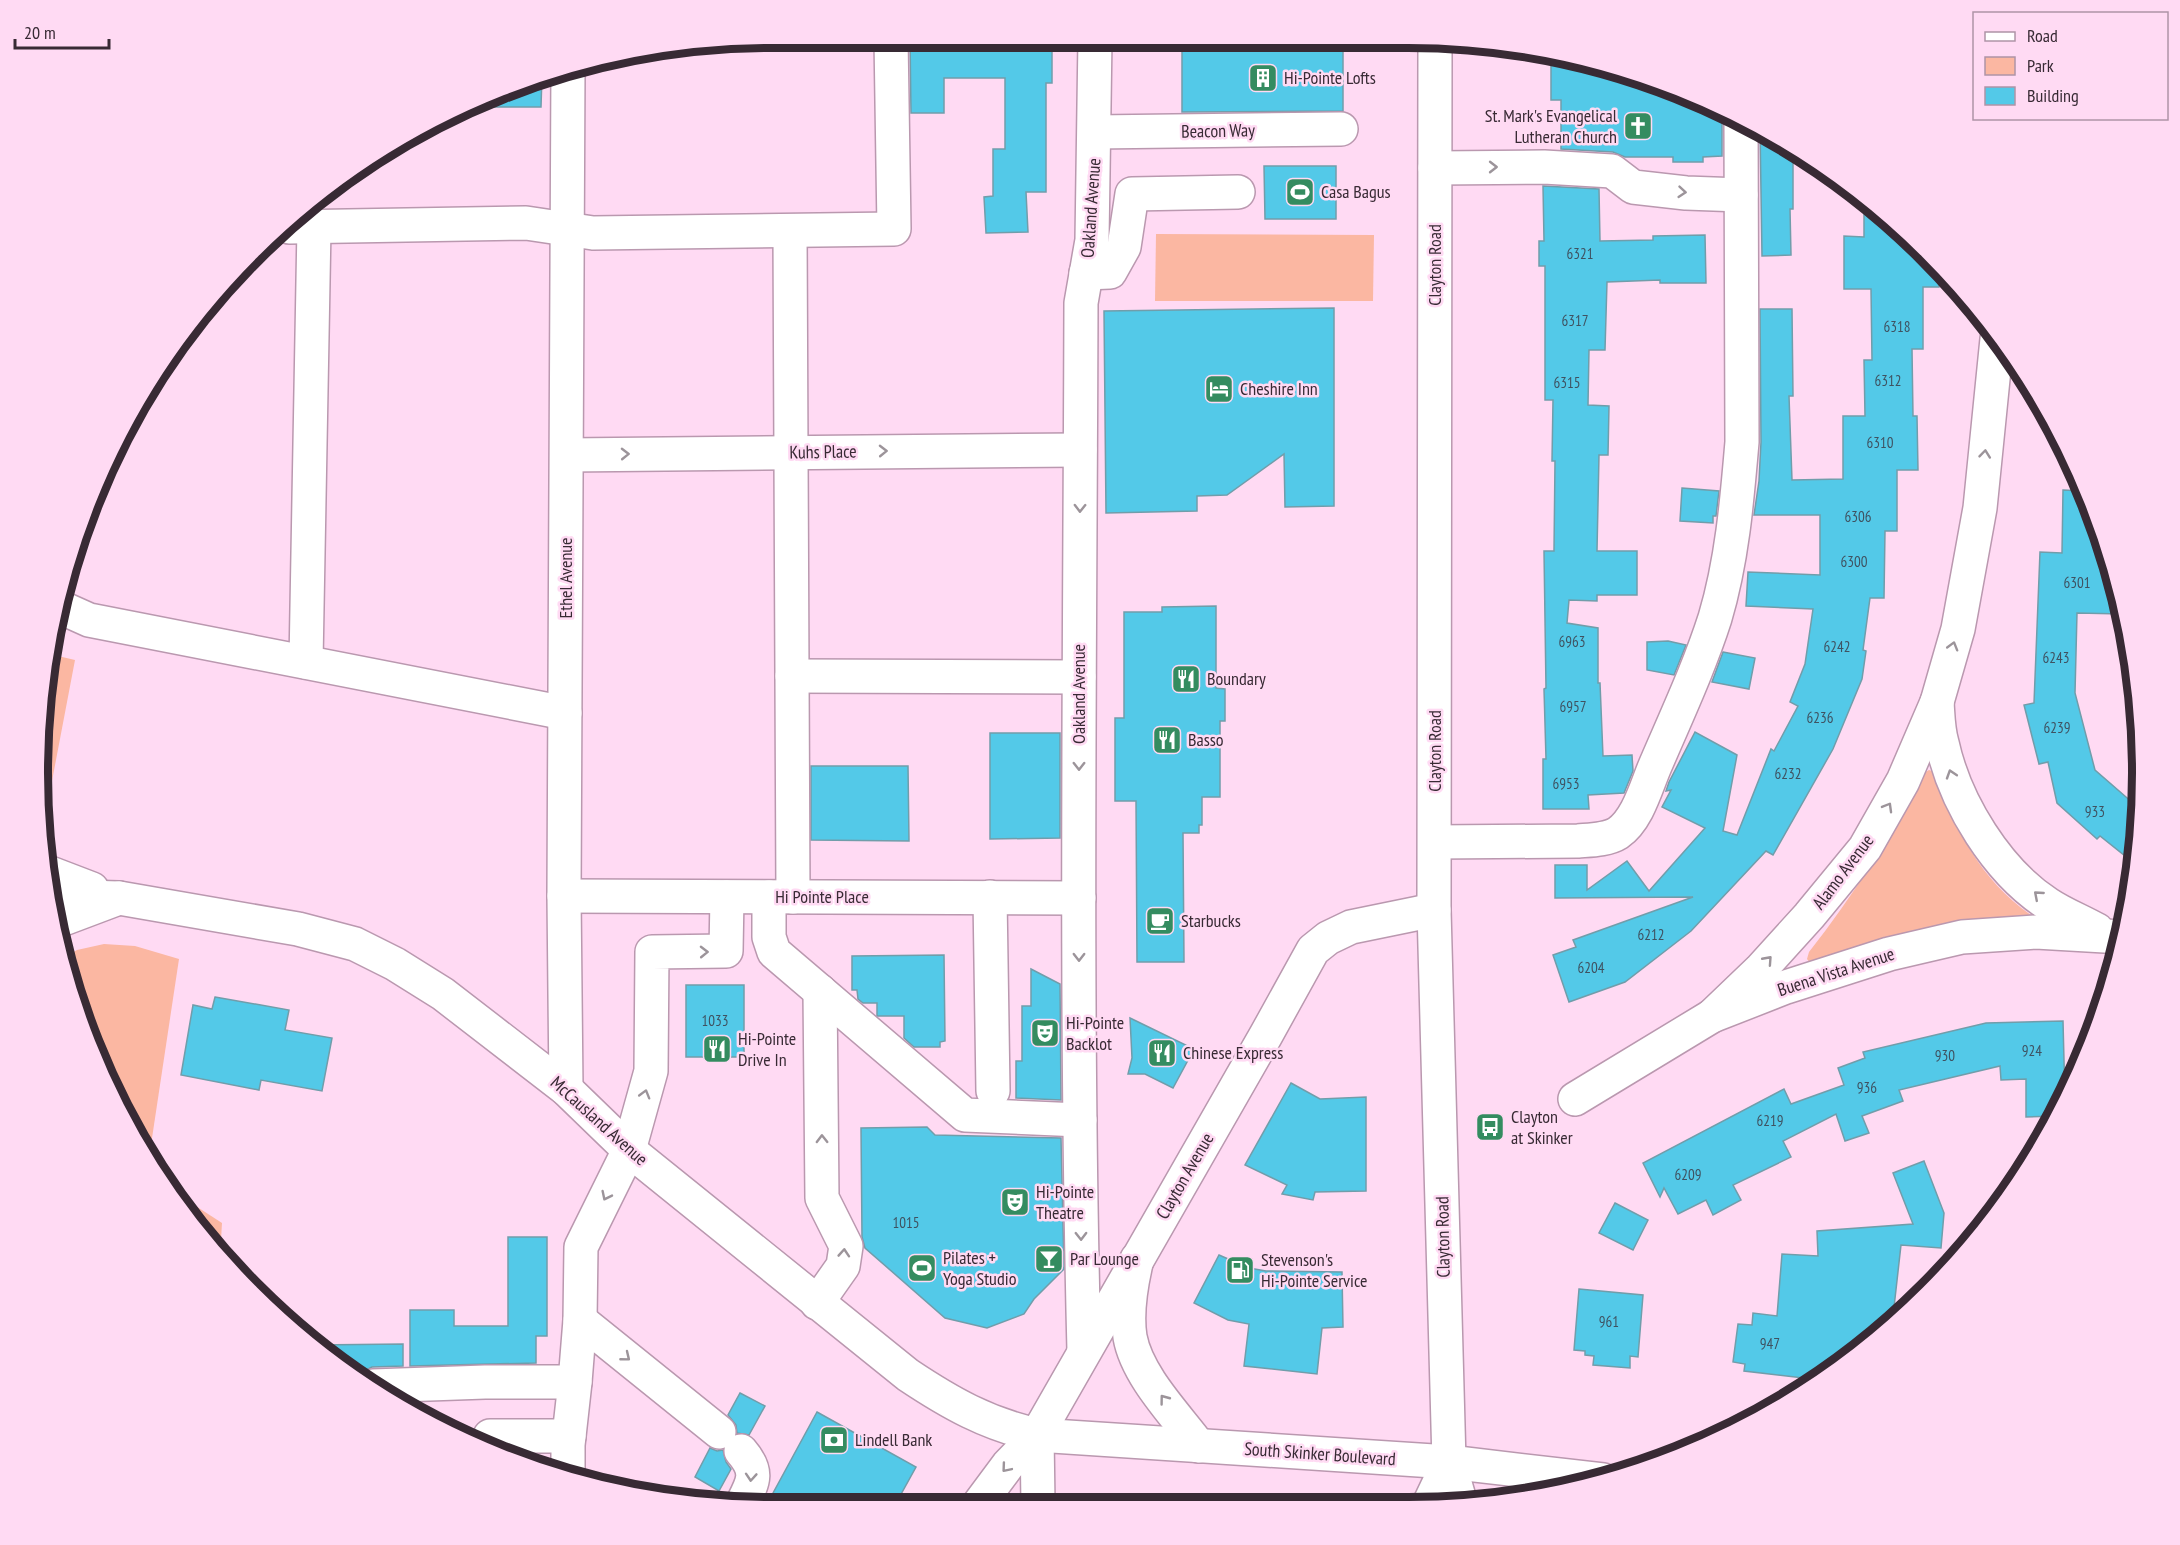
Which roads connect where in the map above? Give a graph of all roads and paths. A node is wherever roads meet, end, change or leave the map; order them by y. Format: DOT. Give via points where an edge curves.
graph roads {
  1 [pos="891,48"];
  2 [pos="1095,48"];
  3 [pos="1435,49"];
  4 [pos="568,78"];
  5 [pos="1341,129"];
  6 [pos="1741,130"];
  7 [pos="1095,132"];
  8 [pos="1434,168"];
  9 [pos="1238,192"];
  10 [pos="1741,195"];
  11 [pos="302,227"];
  12 [pos="568,230"];
  13 [pos="790,231"];
  14 [pos="1086,273"];
  15 [pos="1995,349"];
  16 [pos="1080,450"];
  17 [pos="790,452"];
  18 [pos="567,455"];
  19 [pos="67,610"];
  20 [pos="306,662"];
  21 [pos="792,676"];
  22 [pos="1079,676"];
  23 [pos="1937,702"];
  24 [pos="565,713"];
  25 [pos="1434,842"];
  26 [pos="55,876"];
  27 [pos="59,896"];
  28 [pos="564,896"];
  29 [pos="727,897"];
  30 [pos="781,897"];
  31 [pos="990,897"];
  32 [pos="119,898"];
  33 [pos="1079,898"];
  34 [pos="1434,910"];
  35 [pos="63,919"];
  36 [pos="2113,935"];
  37 [pos="2113,936"];
  38 [pos="820,991"];
  39 [pos="1712,1016"];
  40 [pos="566,1089"];
  41 [pos="993,1091"];
  42 [pos="1575,1099"];
  43 [pos="1080,1120"];
  44 [pos="629,1150"];
  45 [pos="1137,1259"];
  46 [pos="817,1303"];
  47 [pos="580,1320"];
  48 [pos="1084,1350"];
  49 [pos="574,1382"];
  50 [pos="387,1386"];
  51 [pos="1037,1435"];
  52 [pos="569,1436"];
  53 [pos="490,1440"];
  54 [pos="1199,1446"];
  55 [pos="1449,1462"];
  56 [pos="568,1467"];
  57 [pos="1575,1477"];
  58 [pos="1458,1495"];
  59 [pos="746,1496"];
  60 [pos="1433,1496"];
  61 [pos="984,1497"];
  62 [pos="1038,1497"];
  1 -- 13 [label="main road" via="894,229"];
  2 -- 7 [label="main road, Oakland Avenue"];
  3 -- 8 [label="main road, Clayton Road"];
  4 -- 12 [label="main road, Ethel Avenue"];
  5 -- 7 [label="main road, Beacon Way"];
  6 -- 10 [label="main road"];
  7 -- 14 [label="main road, Oakland Avenue" via="1092,240"];
  8 -- 10 [label="main road, one-way" via="1612,171 1633,186"];
  8 -- 25 [label="main road, Clayton Road"];
  9 -- 14 [label="main road" via="1132,194 1124,247 1110,272"];
  10 -- 25 [label="main road" via="1742,442 1729,558 1715,618 1684,701 1632,817 1617,833 1597,839"];
  11 -- 12 [label="main road" via="526,224"];
  11 -- 20 [label="main road"];
  12 -- 13 [label="main road"];
  12 -- 18 [label="main road, Ethel Avenue"];
  13 -- 17 [label="main road"];
  14 -- 16 [label="main road, Oakland Avenue" via="1081,303"];
  23 -- 15 [label="main road, Alamo Avenue, one-way" via="1958,629 1980,508"];
  17 -- 16 [label="main road, Kuhs Place, one-way"];
  16 -- 22 [label="main road, Oakland Avenue, one-way"];
  18 -- 17 [label="main road, Kuhs Place, one-way"];
  17 -- 21 [label="main road"];
  18 -- 24 [label="main road, Ethel Avenue"];
  19 -- 20 [label="main road" via="89,620"];
  20 -- 24 [label="main road"];
  21 -- 22 [label="main road"];
  21 -- 30 [label="main road"];
  22 -- 33 [label="main road, Oakland Avenue, one-way"];
  36 -- 23 [label="main road, Alamo Avenue, one-way" via="2048,904 2013,874 1984,839 1955,787 1941,742"];
  39 -- 23 [label="main road, Alamo Avenue, one-way" via="1809,916 1864,848 1903,781"];
  24 -- 28 [label="main road, Ethel Avenue"];
  25 -- 34 [label="main road, Clayton Road"];
  26 -- 32 [label="main road, McCausland Avenue"];
  27 -- 32 [label="main road, McCausland Avenue"];
  28 -- 29 [label="main road, Hi Pointe Place"];
  28 -- 40 [label="main road, Ethel Avenue"];
  29 -- 30 [label="main road, Hi Pointe Place"];
  44 -- 29 [label="main road, one-way" via="651,1071 652,952 726,951"];
  30 -- 31 [label="main road, Hi Pointe Place"];
  30 -- 38 [label="main road" via="769,937 774,952"];
  31 -- 33 [label="main road, Hi Pointe Place"];
  31 -- 41 [label="main road"];
  32 -- 35 [label="main road"];
  32 -- 40 [label="main road, McCausland Avenue" via="298,928 355,944 442,994"];
  33 -- 43 [label="main road, Oakland Avenue, one-way"];
  34 -- 45 [label="main road, Clayton Avenue" via="1351,927 1312,950"];
  34 -- 55 [label="main road, Clayton Road"];
  37 -- 39 [label="main road, Buena Vista Avenue" via="2036,932 1962,937 1835,970"];
  38 -- 43 [label="main road" via="965,1115"];
  46 -- 38 [label="main road, one-way" via="843,1266 846,1246 822,1198"];
  39 -- 42 [label="main road, Buena Vista Avenue"];
  40 -- 44 [label="main road, McCausland Avenue"];
  43 -- 48 [label="main road, Oakland Avenue, one-way"];
  44 -- 46 [label="main road, McCausland Avenue"];
  44 -- 47 [label="main road, one-way" via="583,1242"];
  45 -- 48 [label="main road, Clayton Avenue"];
  54 -- 45 [label="main road, one-way" via="1134,1352 1129,1316"];
  46 -- 51 [label="main road, McCausland Avenue" via="941,1397 979,1417"];
  47 -- 49 [label="main road"];
  47 -- 59 [label="main road, one-way" via="750,1461 754,1473"];
  48 -- 51 [label="main road, Clayton Avenue"];
  49 -- 50 [label="main road"];
  49 -- 52 [label="main road"];
  51 -- 54 [label="main road, South Skinker Boulevard"];
  51 -- 61 [label="main road, Clayton Avenue, one-way"];
  51 -- 62 [label="main road"];
  52 -- 53 [label="main road" via="490,1436"];
  52 -- 56 [label="main road"];
  54 -- 55 [label="main road, South Skinker Boulevard"];
  55 -- 57 [label="main road, South Skinker Boulevard"];
  55 -- 58 [label="main road"];
  55 -- 60 [label="main road"];
}
